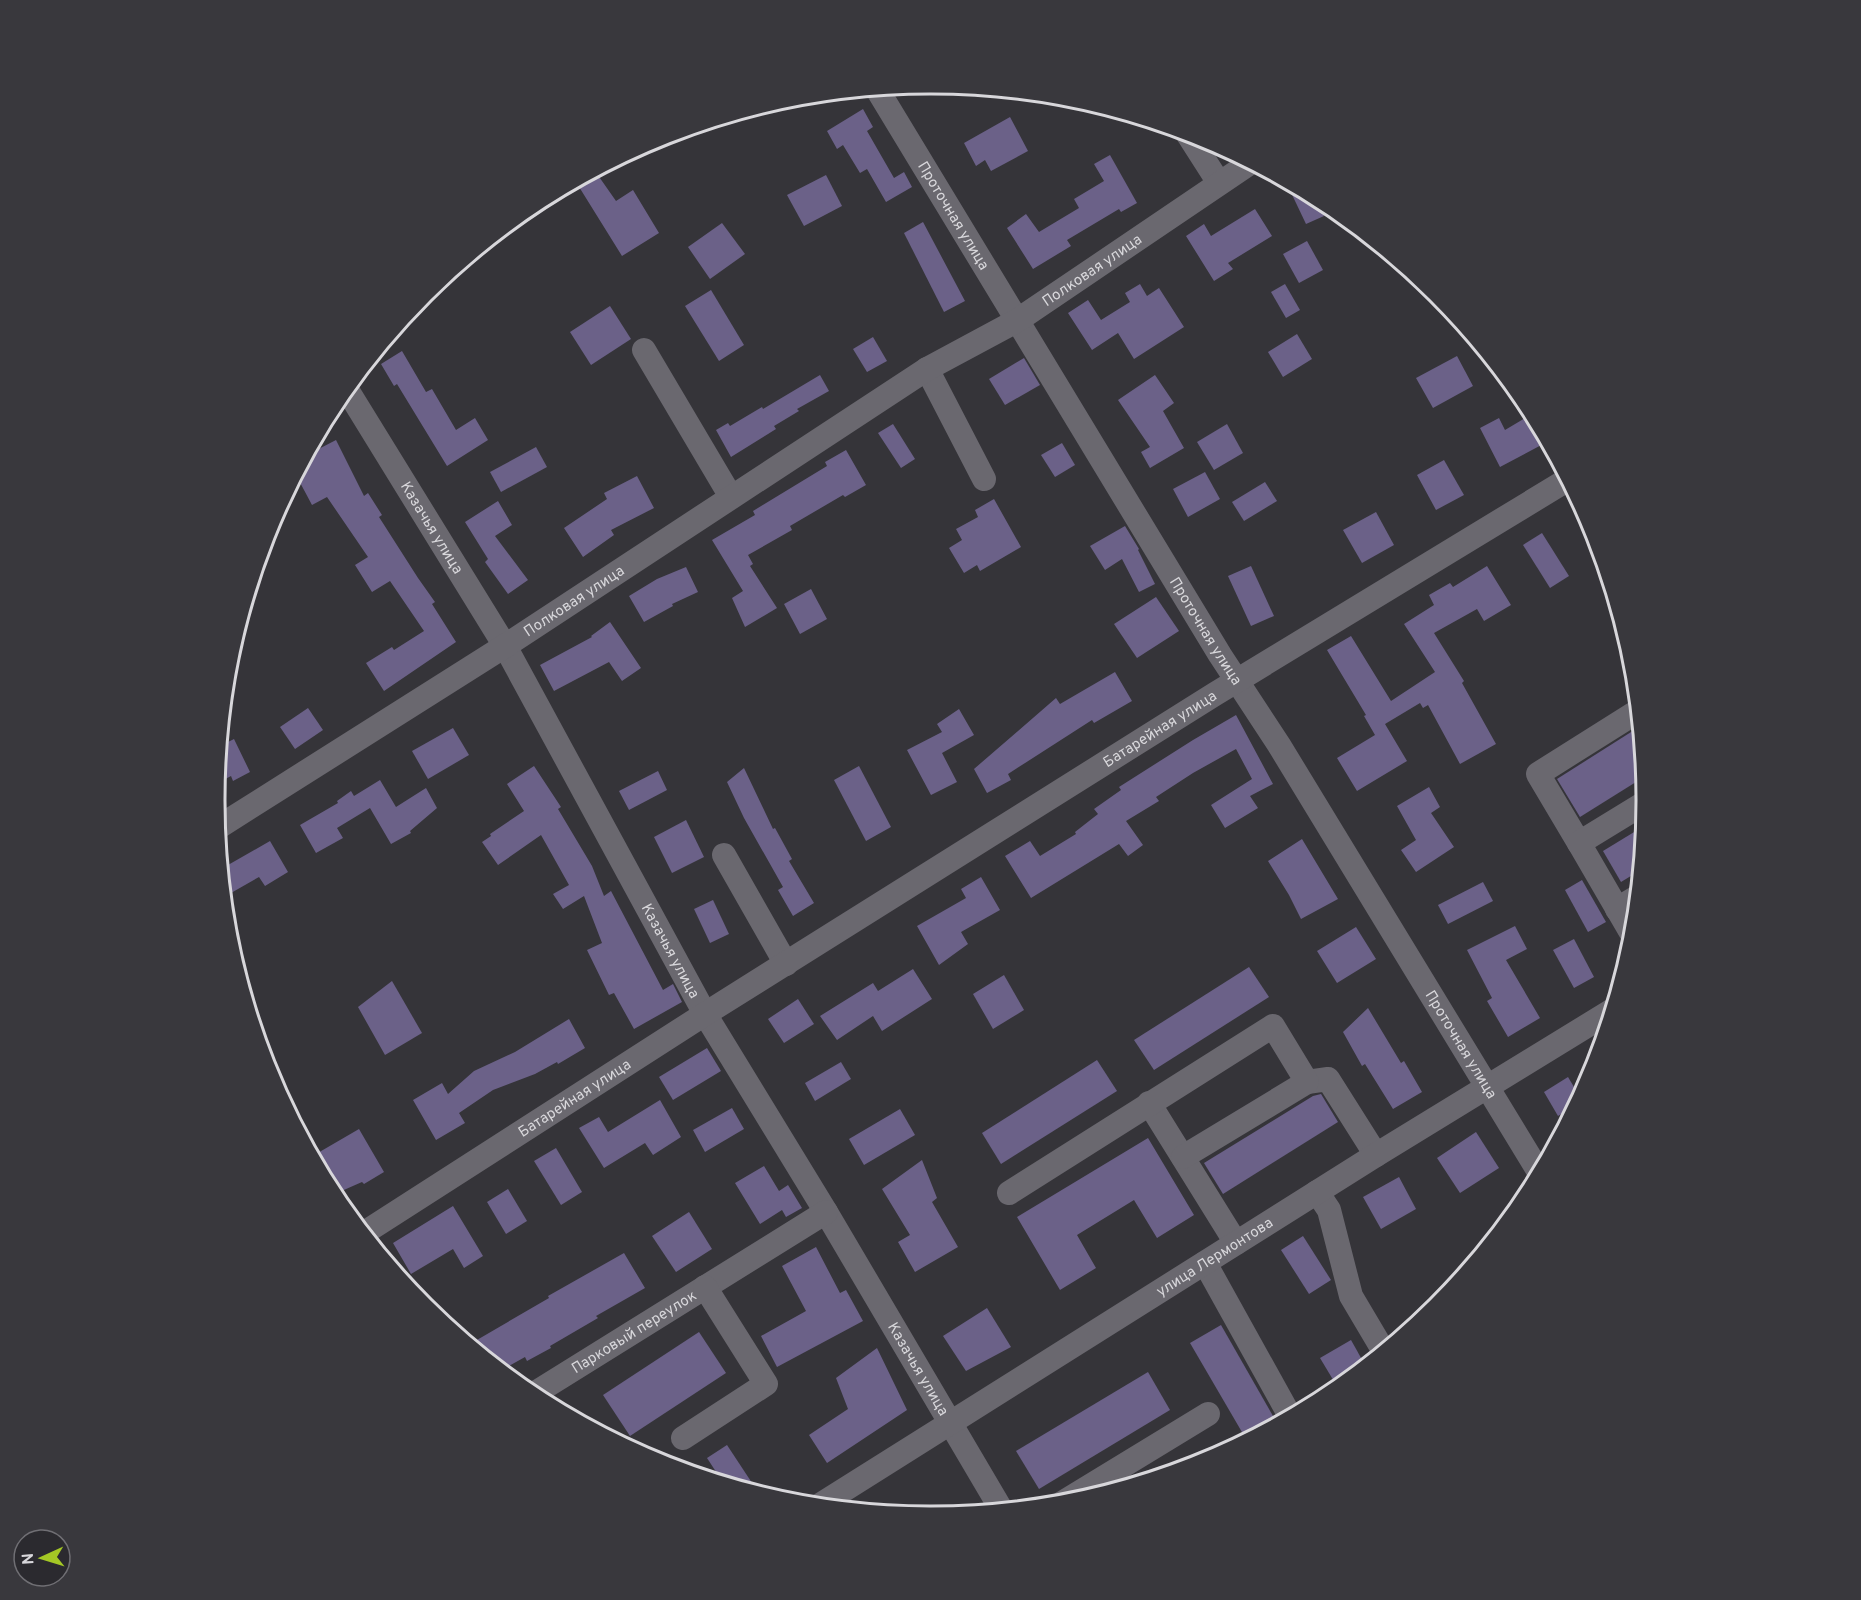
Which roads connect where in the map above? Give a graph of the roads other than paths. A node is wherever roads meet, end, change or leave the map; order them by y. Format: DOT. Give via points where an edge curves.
graph roads {
  1 [pos="881,96"];
  2 [pos="1196,146"];
  3 [pos="1243,167"];
  4 [pos="1219,183"];
  5 [pos="1018,321"];
  6 [pos="644,350"];
  7 [pos="927,369"];
  8 [pos="352,397"];
  9 [pos="984,479"];
  10 [pos="1561,484"];
  11 [pos="731,497"];
  12 [pos="505,646"];
  13 [pos="1236,681"];
  14 [pos="1631,716"];
  15 [pos="1636,808"];
  16 [pos="226,822"];
  17 [pos="1579,843"];
  18 [pos="724,855"];
  19 [pos="1627,903"];
  20 [pos="786,964"];
  21 [pos="705,1014"];
  22 [pos="1602,1017"];
  23 [pos="1307,1082"];
  24 [pos="1487,1088"];
  25 [pos="1149,1103"];
  26 [pos="1376,1155"];
  27 [pos="1183,1157"];
  28 [pos="1534,1165"];
  29 [pos="1317,1192"];
  30 [pos="1009,1193"];
  31 [pos="826,1212"];
  32 [pos="371,1229"];
  33 [pos="1236,1243"];
  34 [pos="1204,1263"];
  35 [pos="705,1287"];
  36 [pos="1379,1344"];
  37 [pos="542,1389"];
  38 [pos="1286,1409"];
  39 [pos="1208,1414"];
  40 [pos="951,1423"];
  41 [pos="683,1438"];
  42 [pos="1108,1482"];
  43 [pos="831,1498"];
  44 [pos="997,1502"];
  1 -- 5 [label="street, Проточная улица"];
  2 -- 4 [label="street"];
  3 -- 4 [label="street, Полковая улица"];
  4 -- 5 [label="street, Полковая улица"];
  5 -- 7 [label="street, Полковая улица"];
  5 -- 13 [label="street, Проточная улица"];
  6 -- 11 [label="street"];
  7 -- 9 [label="street"];
  7 -- 11 [label="street, Полковая улица"];
  8 -- 12 [label="street, Казачья улица"];
  10 -- 13 [label="street, Батарейная улица"];
  11 -- 12 [label="street, Полковая улица"];
  12 -- 16 [label="street, Полковая улица"];
  12 -- 21 [label="street, Казачья улица"];
  13 -- 20 [label="street, Батарейная улица"];
  13 -- 24 [label="street, Проточная улица" via="1279,744"];
  14 -- 17 [label="street" via="1538,774"];
  15 -- 17 [label="street"];
  17 -- 19 [label="street"];
  18 -- 20 [label="street"];
  20 -- 21 [label="street, Батарейная улица"];
  21 -- 31 [label="street, Казачья улица"];
  21 -- 32 [label="street, Батарейная улица"];
  22 -- 24 [label="street, улица Лермонтова"];
  23 -- 25 [label="street" via="1273,1026"];
  23 -- 26 [label="street" via="1328,1079"];
  23 -- 27 [label="street"];
  24 -- 26 [label="street, улица Лермонтова"];
  24 -- 28 [label="street, Проточная улица"];
  25 -- 27 [label="street"];
  25 -- 30 [label="street"];
  26 -- 29 [label="street, улица Лермонтова"];
  27 -- 33 [label="street"];
  29 -- 33 [label="street, улица Лермонтова"];
  29 -- 36 [label="street" via="1329,1210 1352,1296"];
  31 -- 35 [label="street, Парковый переулок"];
  31 -- 40 [label="street, Казачья улица"];
  33 -- 34 [label="street, улица Лермонтова"];
  34 -- 38 [label="street"];
  34 -- 40 [label="street, улица Лермонтова"];
  35 -- 37 [label="street, Парковый переулок"];
  35 -- 41 [label="street, Парковый переулок" via="766,1384"];
  39 -- 42 [label="street"];
  40 -- 43 [label="street, улица Лермонтова"];
  40 -- 44 [label="street, Казачья улица"];
}
